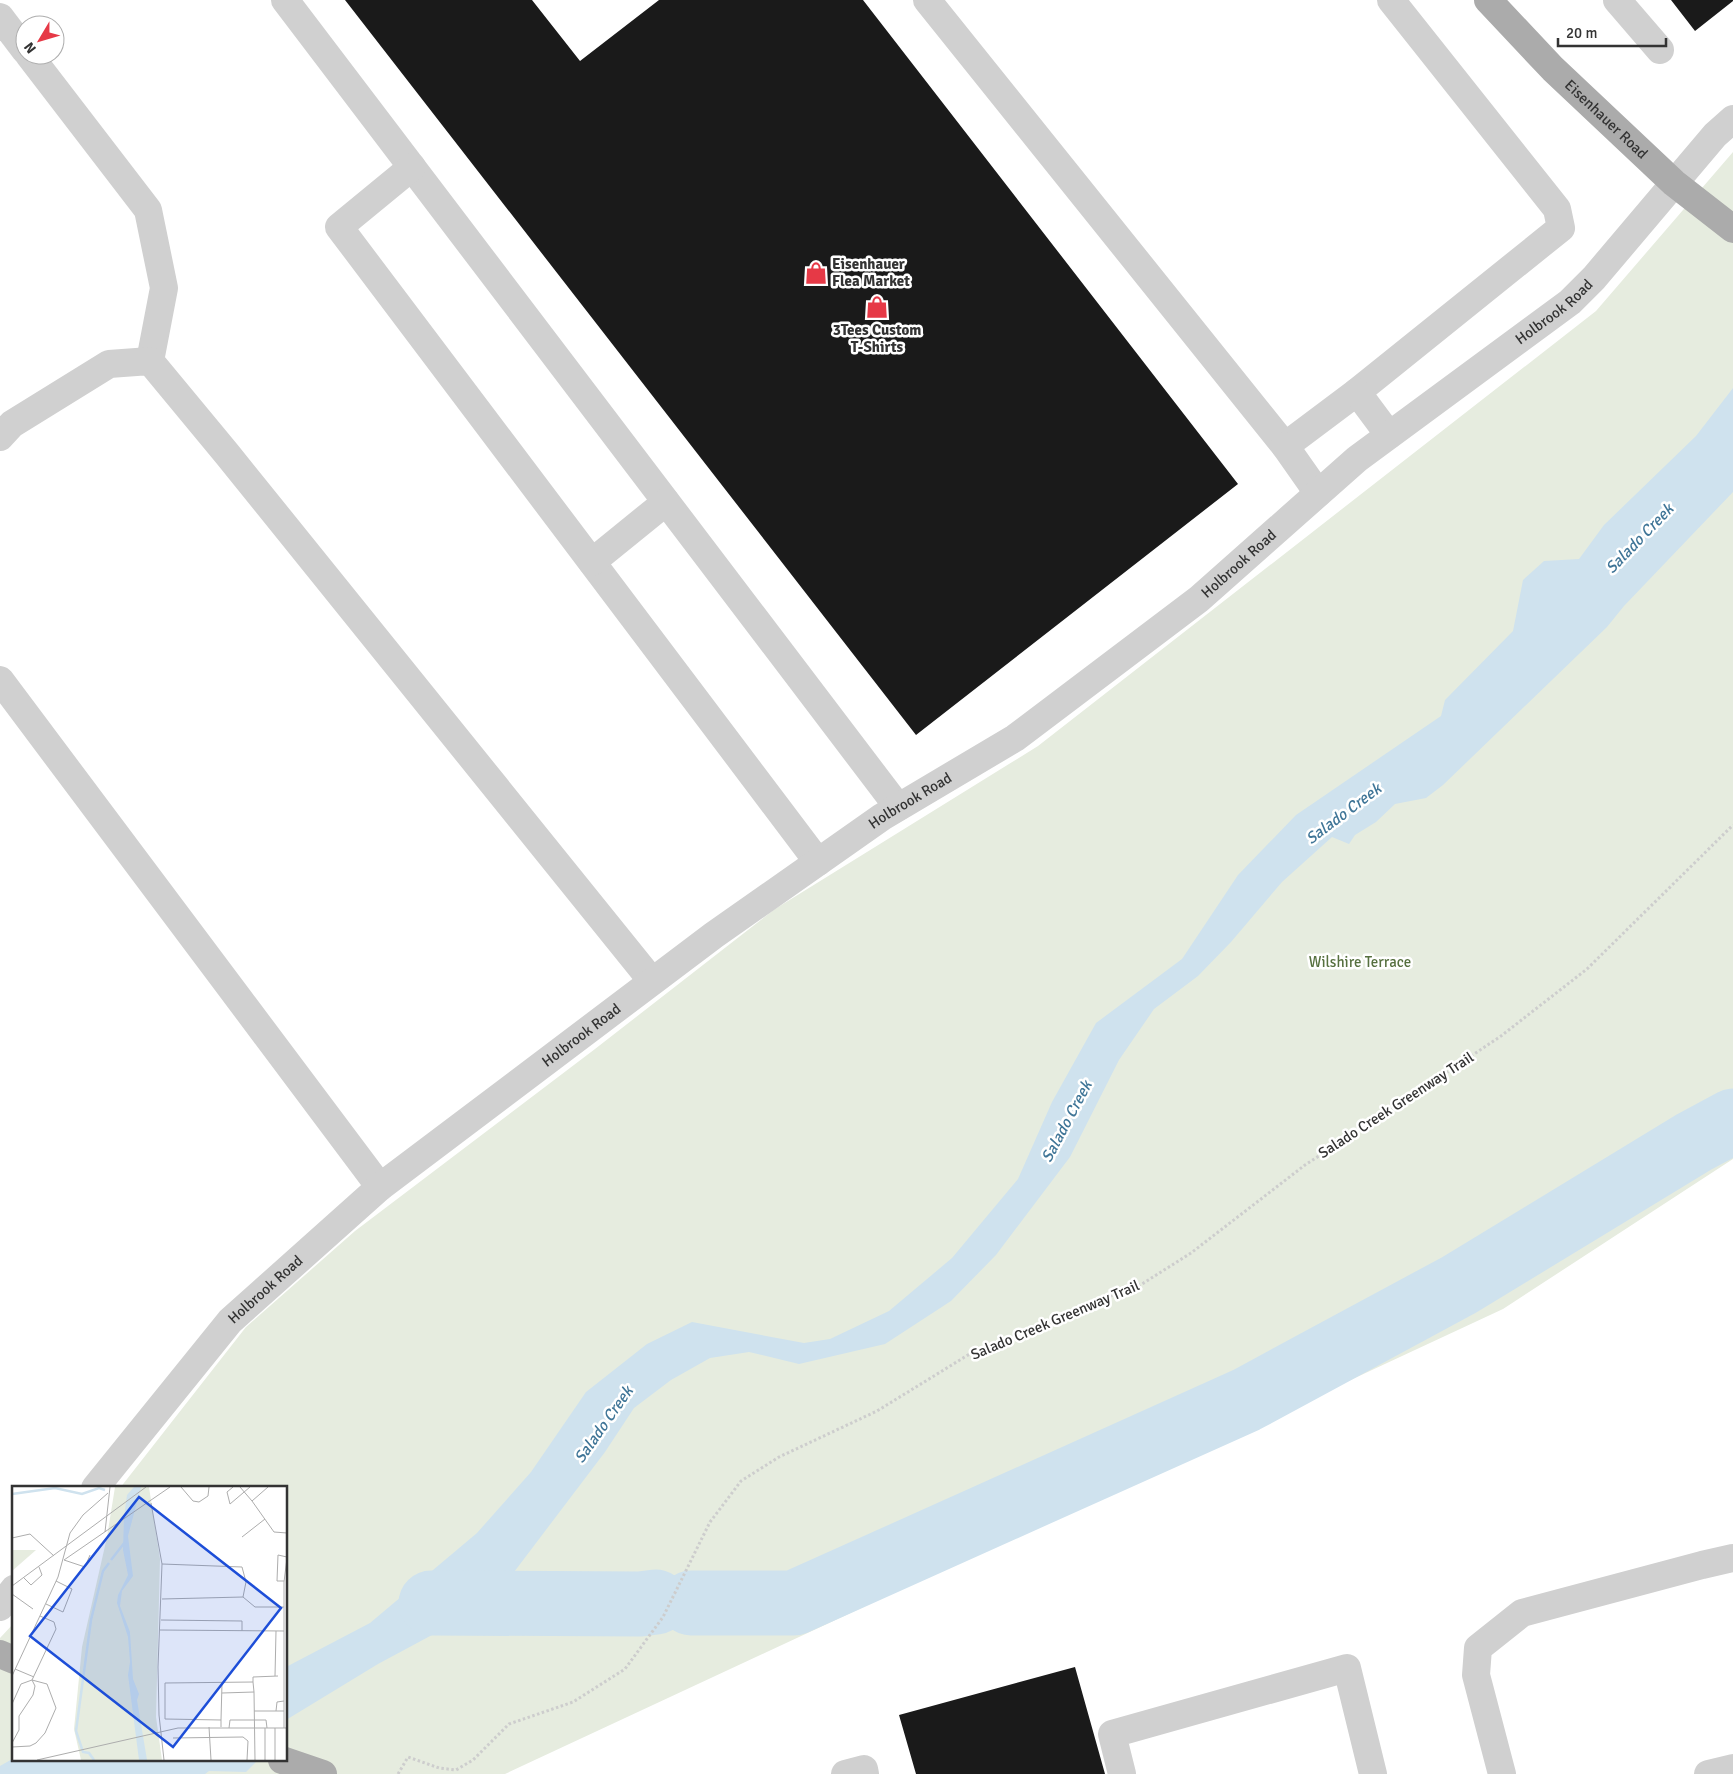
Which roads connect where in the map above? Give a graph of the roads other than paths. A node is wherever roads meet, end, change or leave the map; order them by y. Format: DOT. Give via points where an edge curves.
graph roads {
  1 [pos="285,0"];
  2 [pos="1391,0"];
  3 [pos="1488,0"];
  4 [pos="1617,0"];
  5 [pos="935,3"];
  6 [pos="0,17"];
  7 [pos="15,37"];
  8 [pos="1660,50"];
  9 [pos="37,65"];
  10 [pos="1733,119"];
  11 [pos="412,167"];
  12 [pos="1674,183"];
  13 [pos="1726,223"];
  14 [pos="150,361"];
  15 [pos="1357,392"];
  16 [pos="1389,435"];
  17 [pos="0,437"];
  18 [pos="1285,446"];
  19 [pos="1318,493"];
  20 [pos="666,502"];
  21 [pos="592,562"];
  22 [pos="0,680"];
  23 [pos="898,807"];
  24 [pos="818,862"];
  25 [pos="652,981"];
  26 [pos="380,1186"];
  27 [pos="97,1486"];
  28 [pos="1733,1558"];
  29 [pos="12,1592"];
  30 [pos="0,1607"];
  31 [pos="0,1654"];
  32 [pos="12,1659"];
  33 [pos="287,1762"];
  34 [pos="1733,1768"];
  35 [pos="323,1774"];
  36 [pos="845,1774"];
  37 [pos="865,1774"];
  38 [pos="1122,1774"];
  39 [pos="1373,1774"];
  40 [pos="1502,1774"];
  41 [pos="1708,1774"];
  1 -- 11 [label="street"];
  2 -- 15 [label="street" via="1557,209 1560,228"];
  3 -- 12 [label="main road, Eisenhauer Road" via="1553,69"];
  4 -- 8 [label="street"];
  5 -- 18 [label="street"];
  6 -- 7 [label="street"];
  9 -- 14 [label="street" via="148,210 164,288"];
  10 -- 12 [label="street, Holbrook Road"];
  11 -- 20 [label="street"];
  11 -- 21 [label="street" via="339,227"];
  12 -- 13 [label="main road, Eisenhauer Road"];
  12 -- 16 [label="street, Holbrook Road" via="1570,302"];
  14 -- 17 [label="street" via="109,364 12,424"];
  14 -- 25 [label="street"];
  15 -- 16 [label="street"];
  15 -- 18 [label="street"];
  16 -- 19 [label="street, Holbrook Road"];
  18 -- 19 [label="street"];
  19 -- 23 [label="street, Holbrook Road" via="1199,599 1015,738"];
  20 -- 21 [label="street"];
  20 -- 23 [label="street"];
  21 -- 24 [label="street"];
  22 -- 26 [label="street"];
  23 -- 24 [label="street, Holbrook Road"];
  24 -- 25 [label="street, Holbrook Road"];
  25 -- 26 [label="street, Holbrook Road"];
  26 -- 27 [label="street, Holbrook Road" via="230,1321"];
  28 -- 40 [label="street" via="1522,1614 1478,1648 1476,1675"];
  29 -- 30 [label="street"];
  31 -- 32 [label="main road"];
  33 -- 35 [label="main road"];
  34 -- 41 [label="street"];
  36 -- 37 [label="street" via="864,1769"];
  38 -- 39 [label="street" via="1112,1734 1347,1668"];
}
